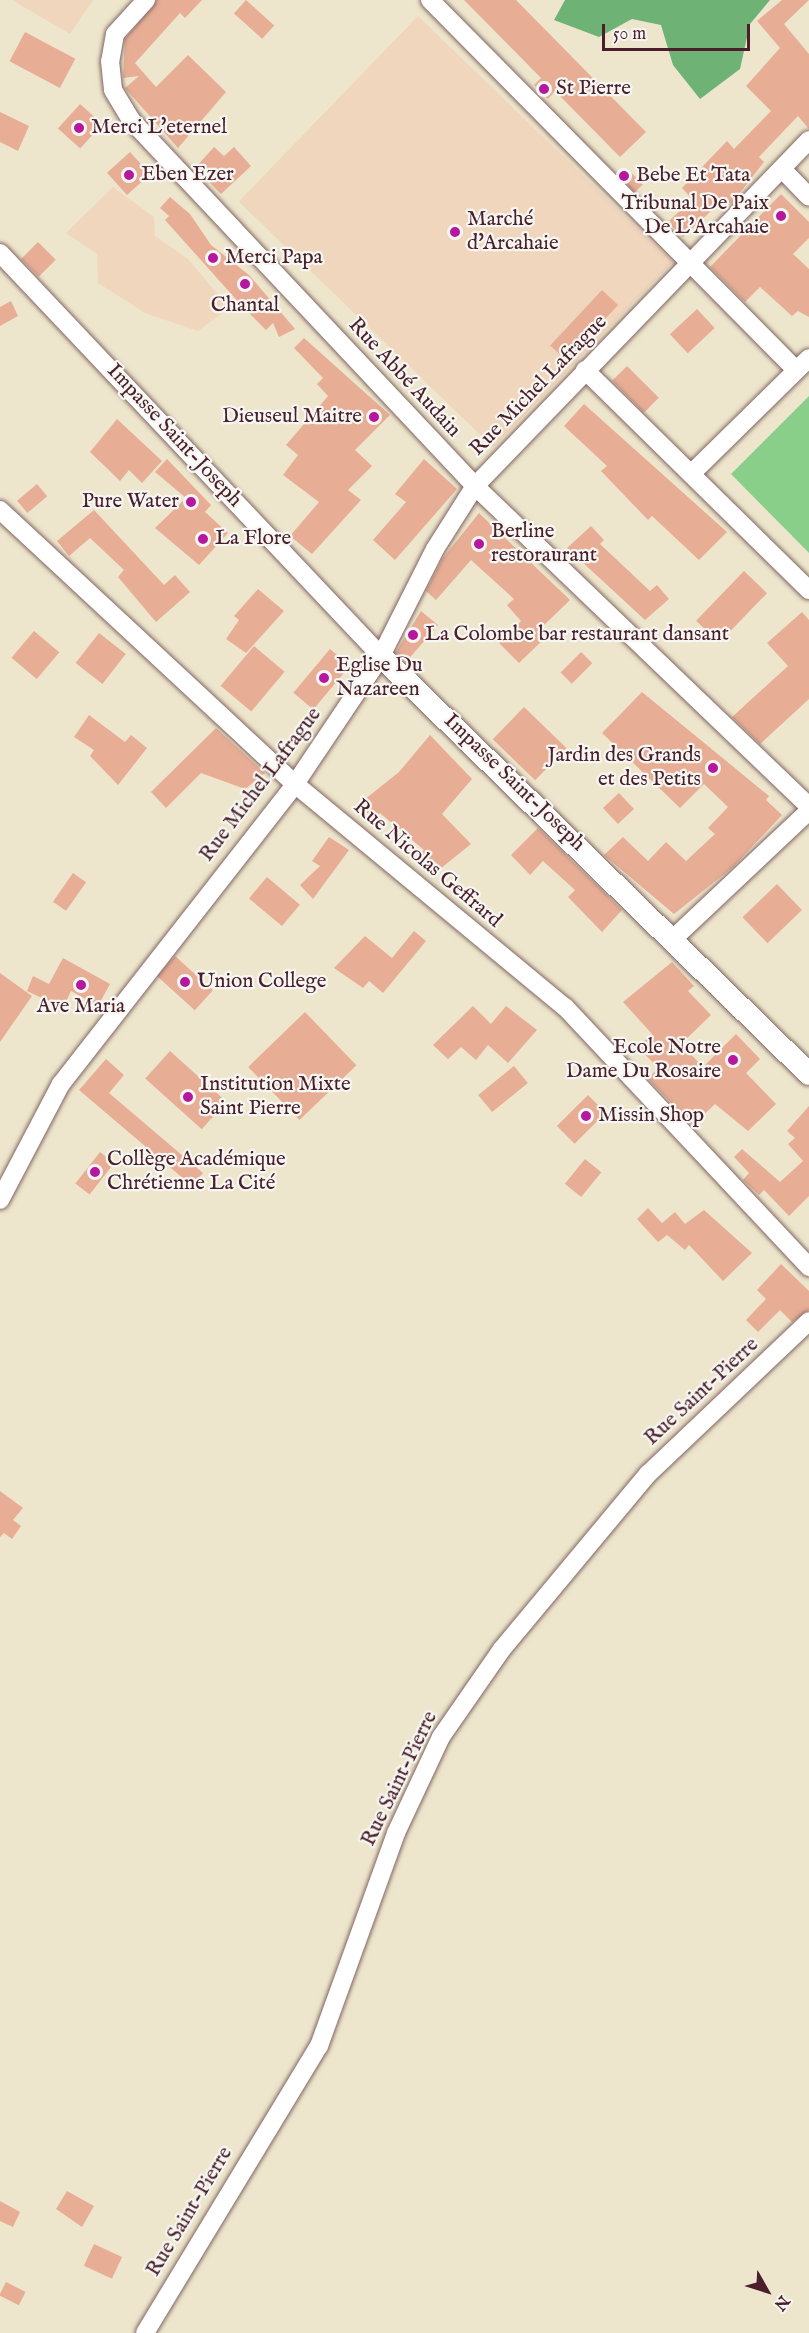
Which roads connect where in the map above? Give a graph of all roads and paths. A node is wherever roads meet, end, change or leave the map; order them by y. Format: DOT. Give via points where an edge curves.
graph roads {
  1 [pos="146,0"];
  2 [pos="430,0"];
  3 [pos="809,140"];
  4 [pos="783,170"];
  5 [pos="809,197"];
  6 [pos="0,253"];
  7 [pos="686,264"];
  8 [pos="803,364"];
  9 [pos="585,370"];
  10 [pos="691,474"];
  11 [pos="475,486"];
  12 [pos="0,510"];
  13 [pos="809,590"];
  14 [pos="381,656"];
  15 [pos="295,784"];
  16 [pos="809,806"];
  17 [pos="809,811"];
  18 [pos="674,938"];
  19 [pos="809,1074"];
  20 [pos="0,1200"];
  21 [pos="809,1268"];
  22 [pos="809,1321"];
  23 [pos="145,2333"];
  1 -- 11 [label="street, Rue Abbé Audain" via="115,34 110,61 113,90 131,120"];
  2 -- 7 [label="street"];
  3 -- 4 [label="street, Rue Michel Lafrague"];
  4 -- 5 [label="street"];
  4 -- 7 [label="street, Rue Michel Lafrague"];
  6 -- 14 [label="street, Impasse Saint-Joseph"];
  7 -- 8 [label="street"];
  7 -- 9 [label="street, Rue Michel Lafrague"];
  8 -- 10 [label="street"];
  9 -- 10 [label="street"];
  9 -- 11 [label="street, Rue Michel Lafrague"];
  10 -- 13 [label="street"];
  11 -- 14 [label="street, Rue Michel Lafrague" via="435,549"];
  11 -- 16 [label="street, Rue Abbé Audain"];
  12 -- 15 [label="street, Rue Nicolas Geffrard"];
  14 -- 15 [label="street, Rue Michel Lafrague"];
  14 -- 18 [label="street, Impasse Saint-Joseph"];
  15 -- 20 [label="street, Rue Michel Lafrague" via="61,1084"];
  15 -- 21 [label="street, Rue Nicolas Geffrard" via="564,1007"];
  17 -- 18 [label="street"];
  18 -- 19 [label="street, Impasse Saint-Joseph"];
  22 -- 23 [label="street, Rue Saint-Pierre" via="648,1474 502,1649 441,1737 396,1833 319,2046"];
}
